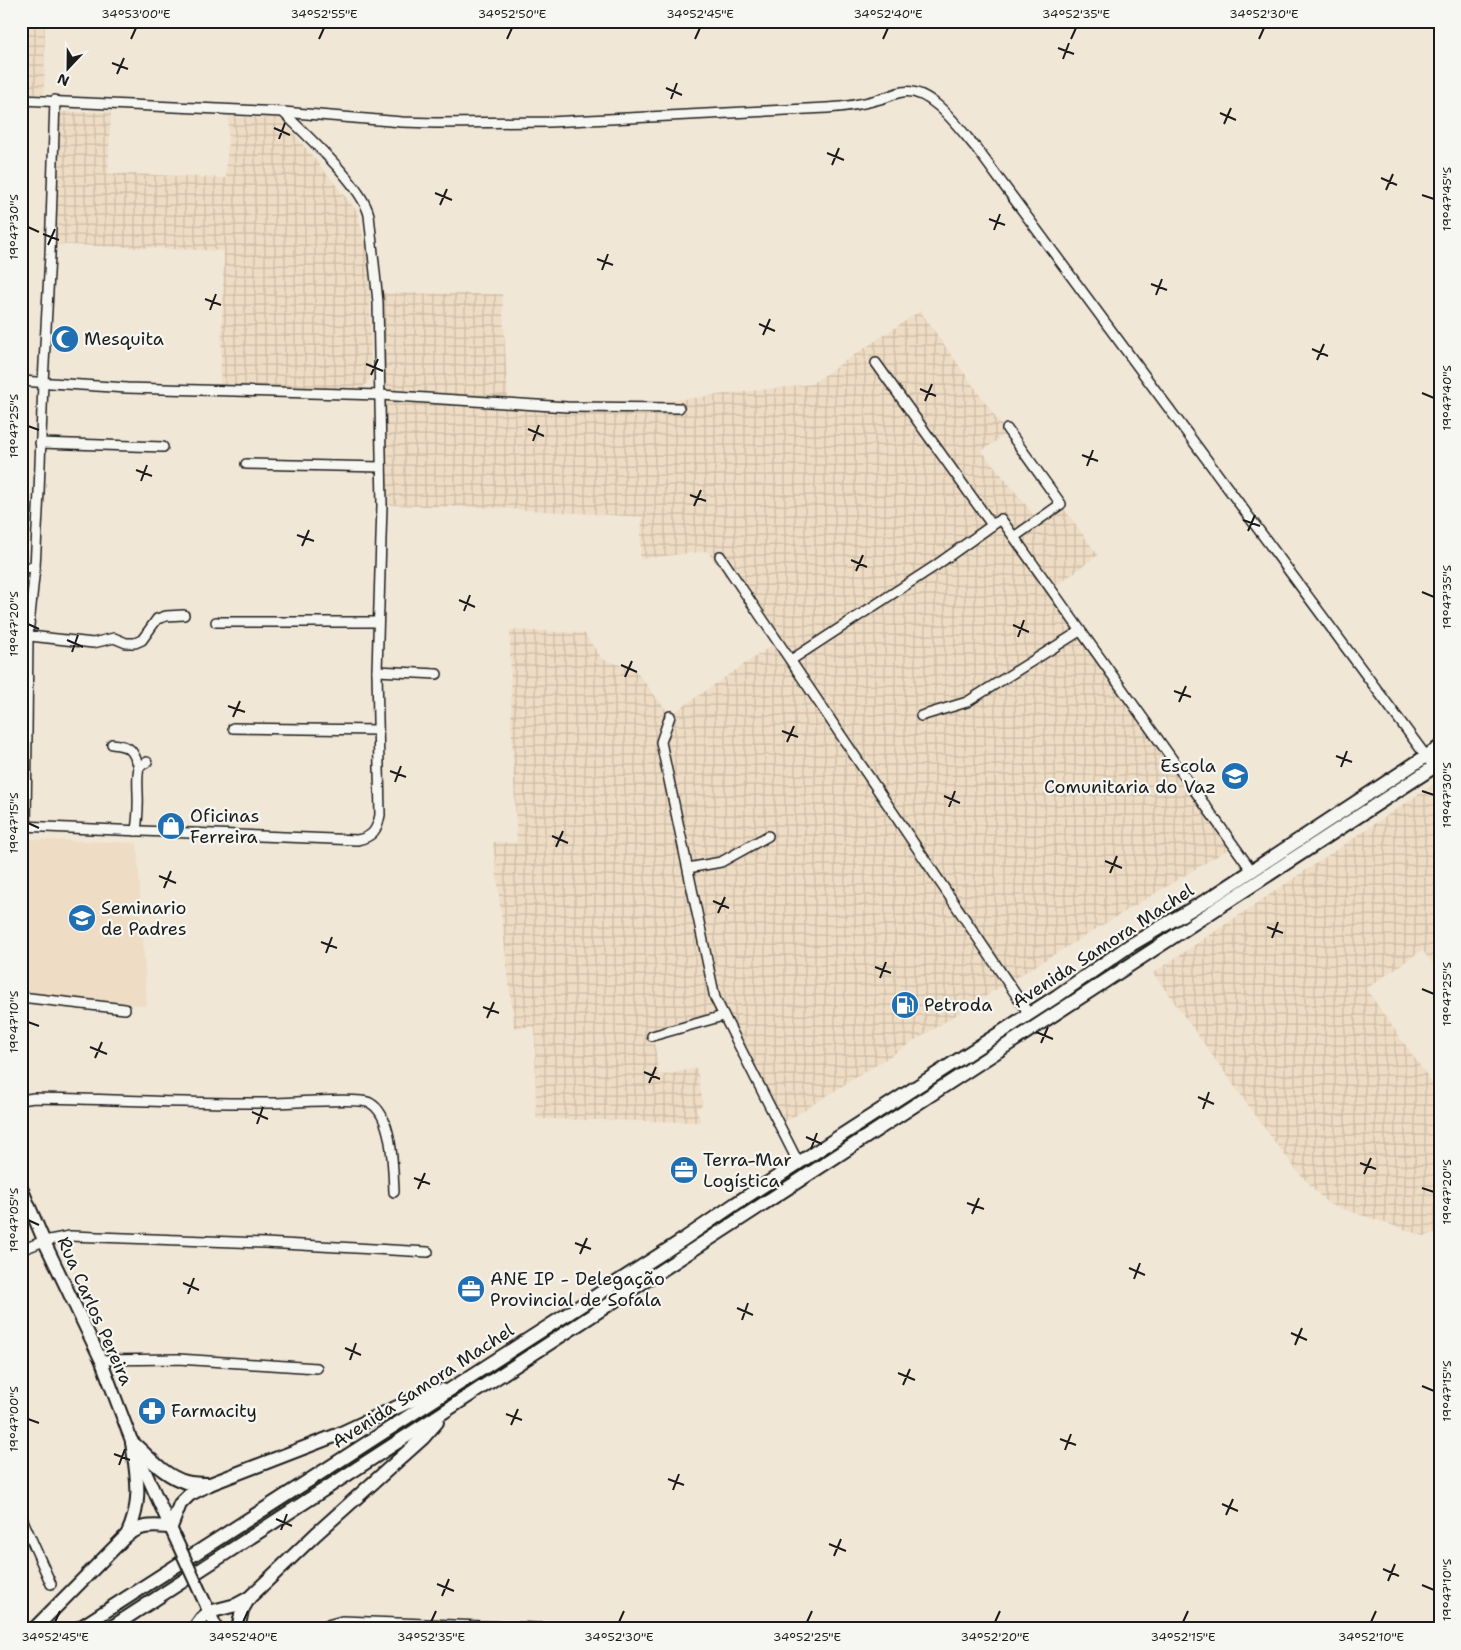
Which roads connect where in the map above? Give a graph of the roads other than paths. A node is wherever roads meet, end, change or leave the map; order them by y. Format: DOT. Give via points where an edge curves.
graph roads {
  1 [pos="21,100"];
  2 [pos="55,100"];
  3 [pos="283,112"];
  4 [pos="876,363"];
  5 [pos="21,381"];
  6 [pos="43,382"];
  7 [pos="380,395"];
  8 [pos="679,408"];
  9 [pos="1007,429"];
  10 [pos="40,443"];
  11 [pos="163,446"];
  12 [pos="246,464"];
  13 [pos="381,467"];
  14 [pos="992,525"];
  15 [pos="1014,537"];
  16 [pos="720,556"];
  17 [pos="35,567"];
  18 [pos="21,568"];
  19 [pos="184,614"];
  20 [pos="216,622"];
  21 [pos="377,622"];
  22 [pos="1080,630"];
  23 [pos="25,635"];
  24 [pos="791,660"];
  25 [pos="377,671"];
  26 [pos="437,674"];
  27 [pos="670,716"];
  28 [pos="922,716"];
  29 [pos="233,728"];
  30 [pos="378,730"];
  31 [pos="112,744"];
  32 [pos="1440,747"];
  33 [pos="1425,757"];
  34 [pos="1438,769"];
  35 [pos="24,826"];
  36 [pos="136,831"];
  37 [pos="768,836"];
  38 [pos="688,868"];
  39 [pos="1252,871"];
  40 [pos="21,997"];
  41 [pos="125,1009"];
  42 [pos="1029,1014"];
  43 [pos="723,1016"];
  44 [pos="652,1036"];
  45 [pos="21,1100"];
  46 [pos="799,1164"];
  47 [pos="21,1187"];
  48 [pos="394,1192"];
  49 [pos="44,1240"];
  50 [pos="21,1250"];
  51 [pos="428,1252"];
  52 [pos="101,1360"];
  53 [pos="317,1368"];
  54 [pos="454,1387"];
  55 [pos="450,1408"];
  56 [pos="132,1442"];
  57 [pos="210,1484"];
  58 [pos="21,1516"];
  59 [pos="172,1529"];
  60 [pos="24,1531"];
  61 [pos="126,1536"];
  62 [pos="51,1584"];
  63 [pos="249,1598"];
  64 [pos="208,1609"];
  65 [pos="34,1629"];
  66 [pos="78,1629"];
  67 [pos="109,1629"];
  68 [pos="194,1629"];
  69 [pos="217,1629"];
  70 [pos="238,1629"];
  71 [pos="313,1629"];
  72 [pos="563,1629"];
  1 -- 2 [label="street"];
  2 -- 3 [label="street"];
  2 -- 6 [label="street"];
  3 -- 7 [label="street" via="355,188 368,210 378,302"];
  3 -- 33 [label="street" via="472,124 827,108 870,102 903,91 925,96 944,111 977,149"];
  4 -- 14 [label="street"];
  5 -- 6 [label="street"];
  6 -- 7 [label="street" via="127,388"];
  6 -- 10 [label="street"];
  7 -- 8 [label="street" via="567,407"];
  7 -- 13 [label="street"];
  9 -- 15 [label="street" via="1062,504"];
  10 -- 11 [label="street"];
  10 -- 17 [label="street"];
  12 -- 13 [label="street"];
  13 -- 21 [label="street"];
  14 -- 15 [label="street" via="1001,519"];
  14 -- 24 [label="street"];
  15 -- 22 [label="street"];
  16 -- 24 [label="street"];
  17 -- 18 [label="street"];
  17 -- 23 [label="street"];
  19 -- 23 [label="street" via="158,618 142,640 134,643 114,638 93,643"];
  20 -- 21 [label="street"];
  21 -- 25 [label="street"];
  22 -- 28 [label="street" via="967,702"];
  22 -- 39 [label="street"];
  23 -- 35 [label="street"];
  24 -- 42 [label="street"];
  25 -- 26 [label="street"];
  25 -- 30 [label="street"];
  27 -- 38 [label="street" via="661,742"];
  29 -- 30 [label="street"];
  30 -- 36 [label="street" via="380,815 375,833 367,838"];
  31 -- 36 [label="street" via="131,750 143,765 136,786"];
  32 -- 33 [label="highway, Avenida Samora Machel"];
  33 -- 34 [label="street"];
  33 -- 39 [label="highway, Avenida Samora Machel"];
  34 -- 55 [label="highway, Avenida Samora Machel"];
  35 -- 36 [label="street"];
  37 -- 38 [label="street" via="721,862"];
  38 -- 43 [label="street" via="715,998"];
  39 -- 42 [label="highway, Avenida Samora Machel" via="1129,946"];
  40 -- 41 [label="street"];
  42 -- 46 [label="highway, Avenida Samora Machel"];
  43 -- 44 [label="street"];
  43 -- 46 [label="street"];
  45 -- 48 [label="street" via="271,1103 357,1100 371,1104 388,1127"];
  46 -- 54 [label="highway, Avenida Samora Machel"];
  47 -- 49 [label="main road, Rua Carlos Pereira"];
  49 -- 50 [label="street"];
  49 -- 51 [label="street" via="70,1236"];
  49 -- 52 [label="main road, Rua Carlos Pereira"];
  52 -- 53 [label="street" via="178,1359"];
  52 -- 56 [label="main road, Rua Carlos Pereira"];
  54 -- 57 [label="highway" via="421,1396 337,1435"];
  54 -- 66 [label="highway, Avenida Samora Machel"];
  55 -- 63 [label="highway" via="423,1438"];
  55 -- 67 [label="highway, Avenida Samora Machel"];
  56 -- 57 [label="highway" via="172,1477 187,1483"];
  56 -- 59 [label="main road, Rua Carlos Pereira"];
  56 -- 61 [label="highway" via="137,1504"];
  57 -- 59 [label="highway" via="180,1504"];
  58 -- 60 [label="street"];
  59 -- 61 [label="highway" via="143,1526"];
  59 -- 64 [label="main road, Rua Carlos Pereira, bridge"];
  60 -- 62 [label="street"];
  61 -- 65 [label="highway"];
  63 -- 64 [label="highway" via="236,1605"];
  63 -- 70 [label="highway" via="242,1610"];
  64 -- 68 [label="highway"];
  64 -- 69 [label="main road, Rua Carlos Pereira"];
  71 -- 72 [label="street" via="342,1621"];
}
